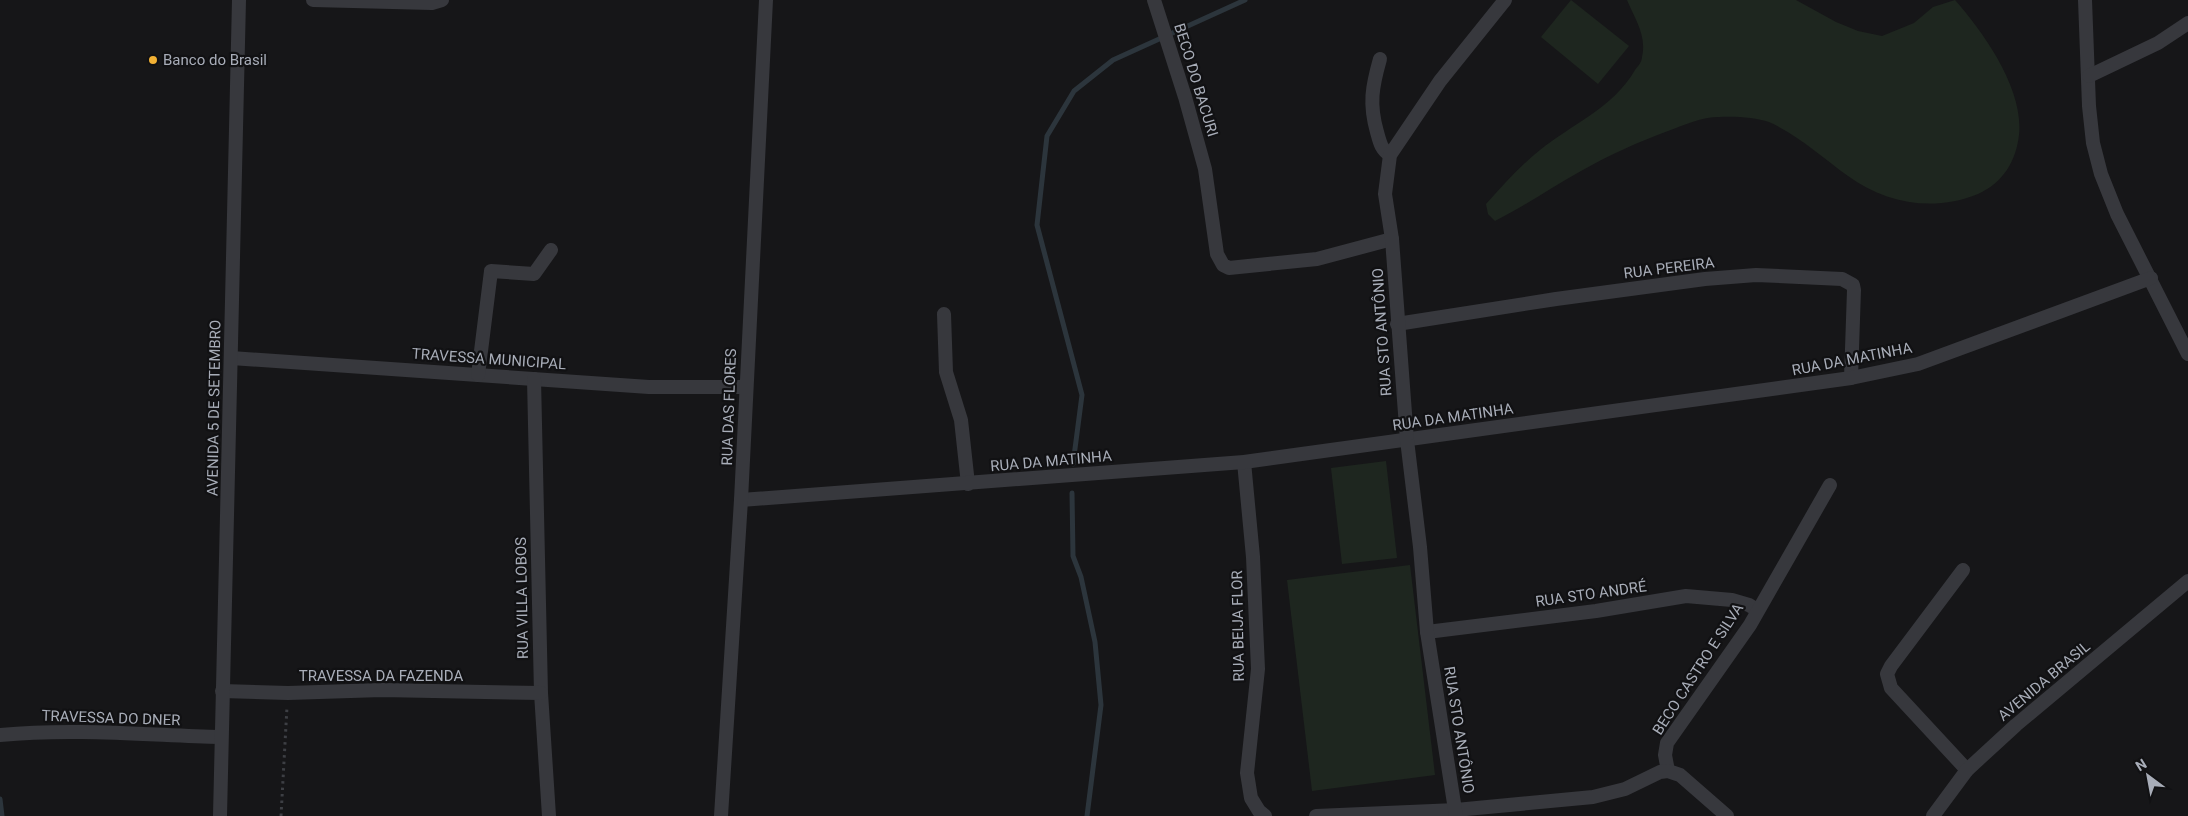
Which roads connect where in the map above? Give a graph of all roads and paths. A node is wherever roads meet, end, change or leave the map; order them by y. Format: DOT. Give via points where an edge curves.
graph roads {
  1 [pos="239,0"];
  2 [pos="313,0"];
  3 [pos="442,0"];
  4 [pos="766,0"];
  5 [pos="1154,0"];
  6 [pos="1505,0"];
  7 [pos="2085,0"];
  8 [pos="2188,23"];
  9 [pos="1380,59"];
  10 [pos="2089,76"];
  11 [pos="1390,155"];
  12 [pos="1392,239"];
  13 [pos="551,250"];
  14 [pos="2151,278"];
  15 [pos="944,314"];
  16 [pos="1397,324"];
  17 [pos="2188,354"];
  18 [pos="231,358"];
  19 [pos="478,375"];
  20 [pos="1851,378"];
  21 [pos="534,379"];
  22 [pos="746,387"];
  23 [pos="1407,440"];
  24 [pos="1244,462"];
  25 [pos="968,484"];
  26 [pos="1830,485"];
  27 [pos="741,500"];
  28 [pos="1963,570"];
  29 [pos="2188,581"];
  30 [pos="1757,610"];
  31 [pos="1427,632"];
  32 [pos="222,691"];
  33 [pos="288,693"];
  34 [pos="541,694"];
  35 [pos="0,735"];
  36 [pos="220,737"];
  37 [pos="1966,770"];
  38 [pos="1668,771"];
  39 [pos="1456,813"];
  40 [pos="1264,815"];
  41 [pos="220,816"];
  42 [pos="281,816"];
  43 [pos="549,816"];
  44 [pos="721,816"];
  45 [pos="1316,816"];
  46 [pos="1727,816"];
  47 [pos="1933,816"];
  1 -- 18 [label="street, AVENIDA 5 DE SETEMBRO"];
  2 -- 3 [label="street" via="432,3"];
  4 -- 22 [label="street, RUA DAS FLORES"];
  5 -- 12 [label="street, BECO DO BACURI" via="1205,169 1217,254 1223,266 1318,259"];
  6 -- 11 [label="street, RUA STO ANTÔNIO" via="1440,81"];
  7 -- 10 [label="street"];
  8 -- 10 [label="street" via="2158,44"];
  9 -- 11 [label="street" via="1374,82 1372,113 1382,149"];
  10 -- 14 [label="street" via="2089,106 2101,174 2117,214"];
  11 -- 12 [label="street, RUA STO ANTÔNIO" via="1385,194"];
  12 -- 16 [label="street, RUA STO ANTÔNIO"];
  13 -- 19 [label="street" via="534,274 491,271"];
  14 -- 17 [label="street"];
  14 -- 20 [label="street, RUA DA MATINHA" via="1918,364"];
  15 -- 25 [label="street" via="946,372 961,420"];
  16 -- 20 [label="street, RUA PEREIRA" via="1705,279 1756,275 1842,279 1853,285 1854,290"];
  16 -- 23 [label="street, RUA STO ANTÔNIO"];
  18 -- 19 [label="street, TRAVESSA MUNICIPAL"];
  18 -- 32 [label="street, AVENIDA 5 DE SETEMBRO"];
  19 -- 21 [label="street, TRAVESSA MUNICIPAL"];
  20 -- 23 [label="street, RUA DA MATINHA"];
  21 -- 22 [label="street, TRAVESSA MUNICIPAL" via="649,387"];
  21 -- 34 [label="street, RUA VILLA LOBOS"];
  22 -- 27 [label="street, RUA DAS FLORES"];
  23 -- 24 [label="street, RUA DA MATINHA"];
  23 -- 31 [label="street, RUA STO ANTÔNIO"];
  24 -- 25 [label="street, RUA DA MATINHA"];
  24 -- 40 [label="street, RUA BEIJA FLOR" via="1253,557 1258,670 1247,773 1251,798"];
  25 -- 27 [label="street, RUA DA MATINHA"];
  26 -- 30 [label="street, BECO CASTRO E SILVA"];
  27 -- 44 [label="street, RUA DAS FLORES"];
  28 -- 37 [label="street" via="1887,674 1891,688"];
  29 -- 37 [label="street, AVENIDA BRASIL"];
  30 -- 31 [label="street, RUA STO ANDRÉ" via="1732,600 1686,596"];
  30 -- 38 [label="street, BECO CASTRO E SILVA" via="1750,626 1667,743"];
  31 -- 39 [label="street, RUA STO ANTÔNIO"];
  32 -- 33 [label="street, TRAVESSA DA FAZENDA"];
  32 -- 36 [label="street, AVENIDA 5 DE SETEMBRO"];
  33 -- 34 [label="street, TRAVESSA DA FAZENDA" via="382,690"];
  33 -- 42 [label="path"];
  34 -- 43 [label="street, RUA VILLA LOBOS"];
  35 -- 36 [label="street, TRAVESSA DO DNER" via="80,732"];
  36 -- 41 [label="street, AVENIDA 5 DE SETEMBRO"];
  37 -- 47 [label="street, AVENIDA BRASIL"];
  38 -- 39 [label="street" via="1593,797"];
  38 -- 46 [label="street" via="1680,775"];
  39 -- 45 [label="street"];
}
